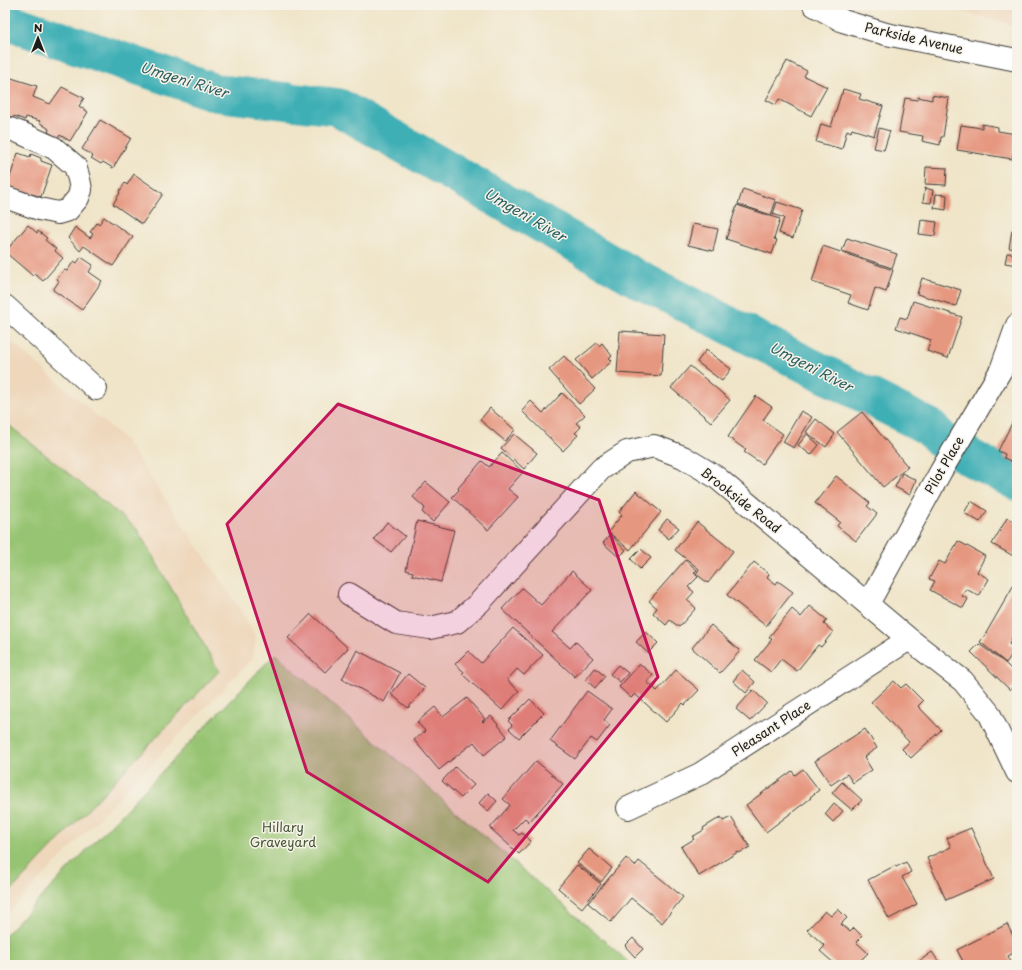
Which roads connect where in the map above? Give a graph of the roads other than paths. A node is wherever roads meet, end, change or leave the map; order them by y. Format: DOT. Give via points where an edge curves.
graph roads {
  1 [pos="814,5"];
  2 [pos="1017,60"];
  3 [pos="5,127"];
  4 [pos="5,197"];
  5 [pos="5,306"];
  6 [pos="1017,326"];
  7 [pos="96,389"];
  8 [pos="349,594"];
  9 [pos="868,604"];
  10 [pos="909,639"];
  11 [pos="1017,772"];
  12 [pos="628,808"];
  1 -- 2 [label="street, Parkside Avenue" via="843,21 886,34"];
  3 -- 4 [label="street" via="54,148 75,166 81,190 68,210 58,213"];
  5 -- 7 [label="street"];
  6 -- 9 [label="street, Pilot Place" via="1001,370 941,471"];
  8 -- 9 [label="street, Brookside Road" via="396,623 430,628 457,622 479,603 601,469 627,452 654,446 683,457 716,477"];
  9 -- 10 [label="street, Brookside Road"];
  10 -- 11 [label="street, Brookside Road" via="963,681 989,713"];
  10 -- 12 [label="street, Pleasant Place" via="700,774"];
}
